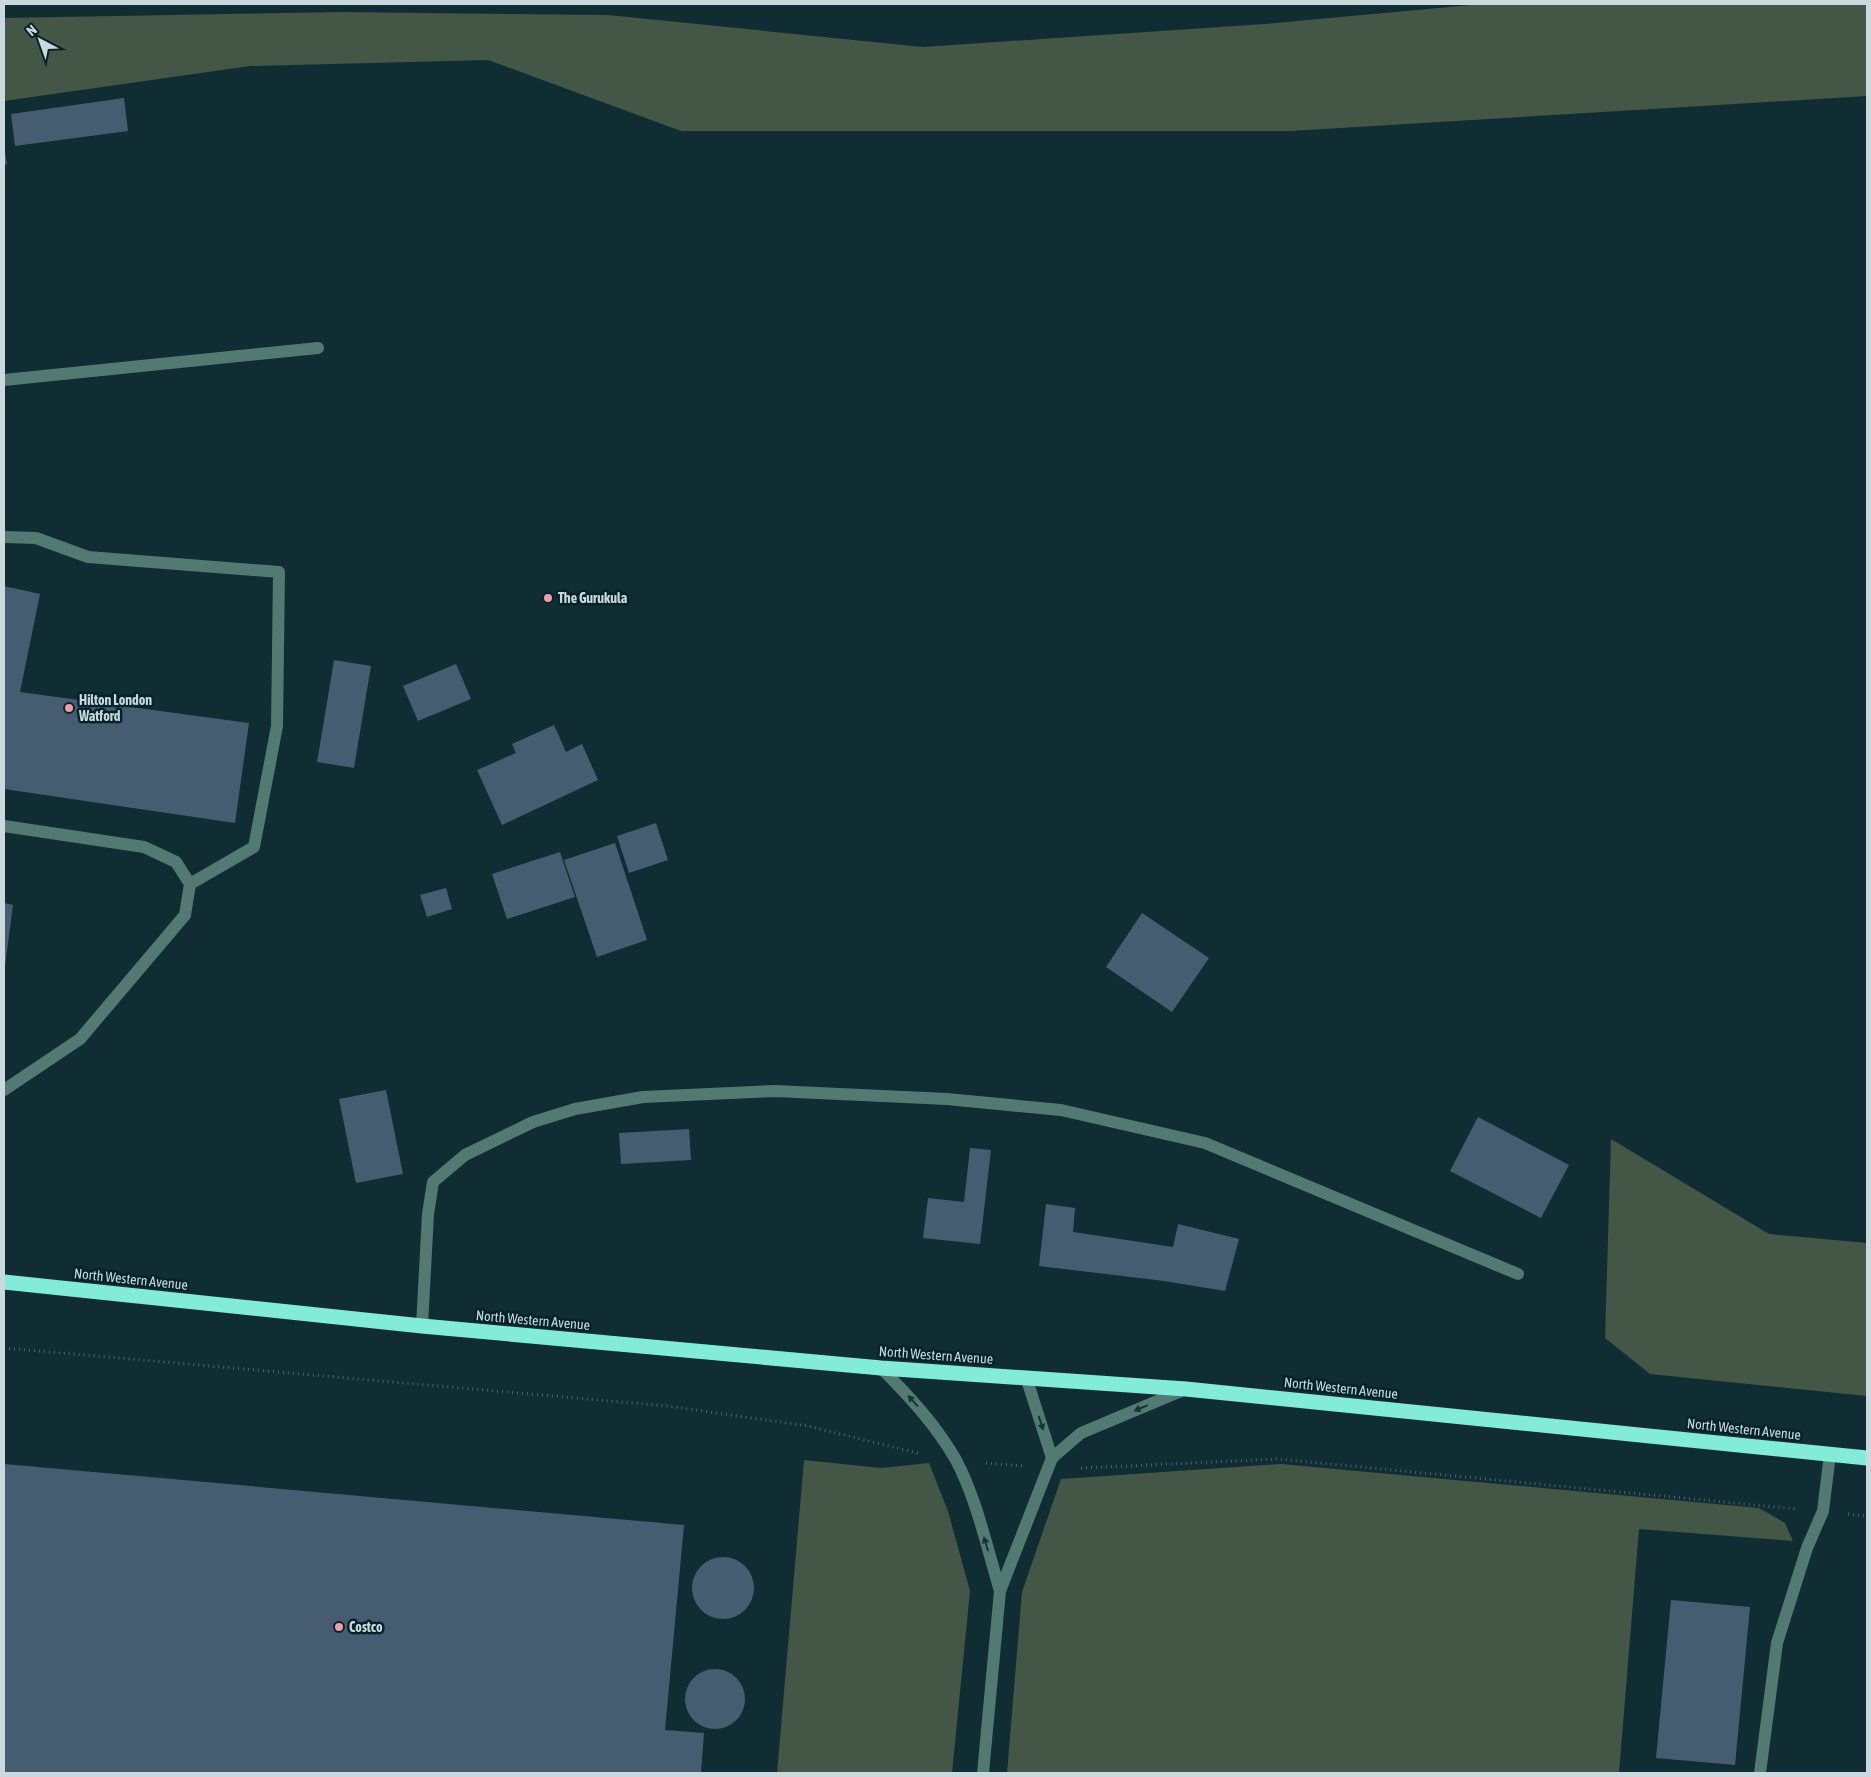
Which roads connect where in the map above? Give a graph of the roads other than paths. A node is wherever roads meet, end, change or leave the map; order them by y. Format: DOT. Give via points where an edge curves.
graph roads {
  1 [pos="318,348"];
  2 [pos="4,380"];
  3 [pos="4,537"];
  4 [pos="4,826"];
  5 [pos="190,884"];
  6 [pos="4,1090"];
  7 [pos="1518,1274"];
  8 [pos="4,1282"];
  9 [pos="422,1326"];
  10 [pos="881,1368"];
  11 [pos="1026,1377"];
  12 [pos="1186,1389"];
  13 [pos="1830,1454"];
  14 [pos="1052,1458"];
  15 [pos="1867,1458"];
  16 [pos="1000,1591"];
  17 [pos="983,1773"];
  18 [pos="1760,1773"];
  1 -- 2 [label="lane"];
  3 -- 5 [label="lane" via="36,538 88,556 279,572 277,726 254,847"];
  4 -- 5 [label="lane" via="144,847 176,862"];
  5 -- 6 [label="lane" via="185,915 80,1039"];
  7 -- 9 [label="lane" via="1205,1144 1061,1110 947,1098 775,1091 652,1097 575,1109 532,1122 465,1155 433,1182 428,1214"];
  8 -- 9 [label="highway, North Western Avenue"];
  9 -- 10 [label="highway, North Western Avenue"];
  10 -- 11 [label="highway, North Western Avenue"];
  16 -- 10 [label="lane, one-way" via="972,1499 956,1461 930,1420"];
  11 -- 12 [label="highway, North Western Avenue"];
  11 -- 14 [label="lane, one-way"];
  12 -- 13 [label="highway, North Western Avenue"];
  12 -- 14 [label="lane, one-way" via="1081,1433"];
  13 -- 15 [label="highway, North Western Avenue"];
  13 -- 18 [label="lane" via="1823,1511 1807,1548 1777,1643"];
  14 -- 16 [label="lane"];
  16 -- 17 [label="lane"];
}
